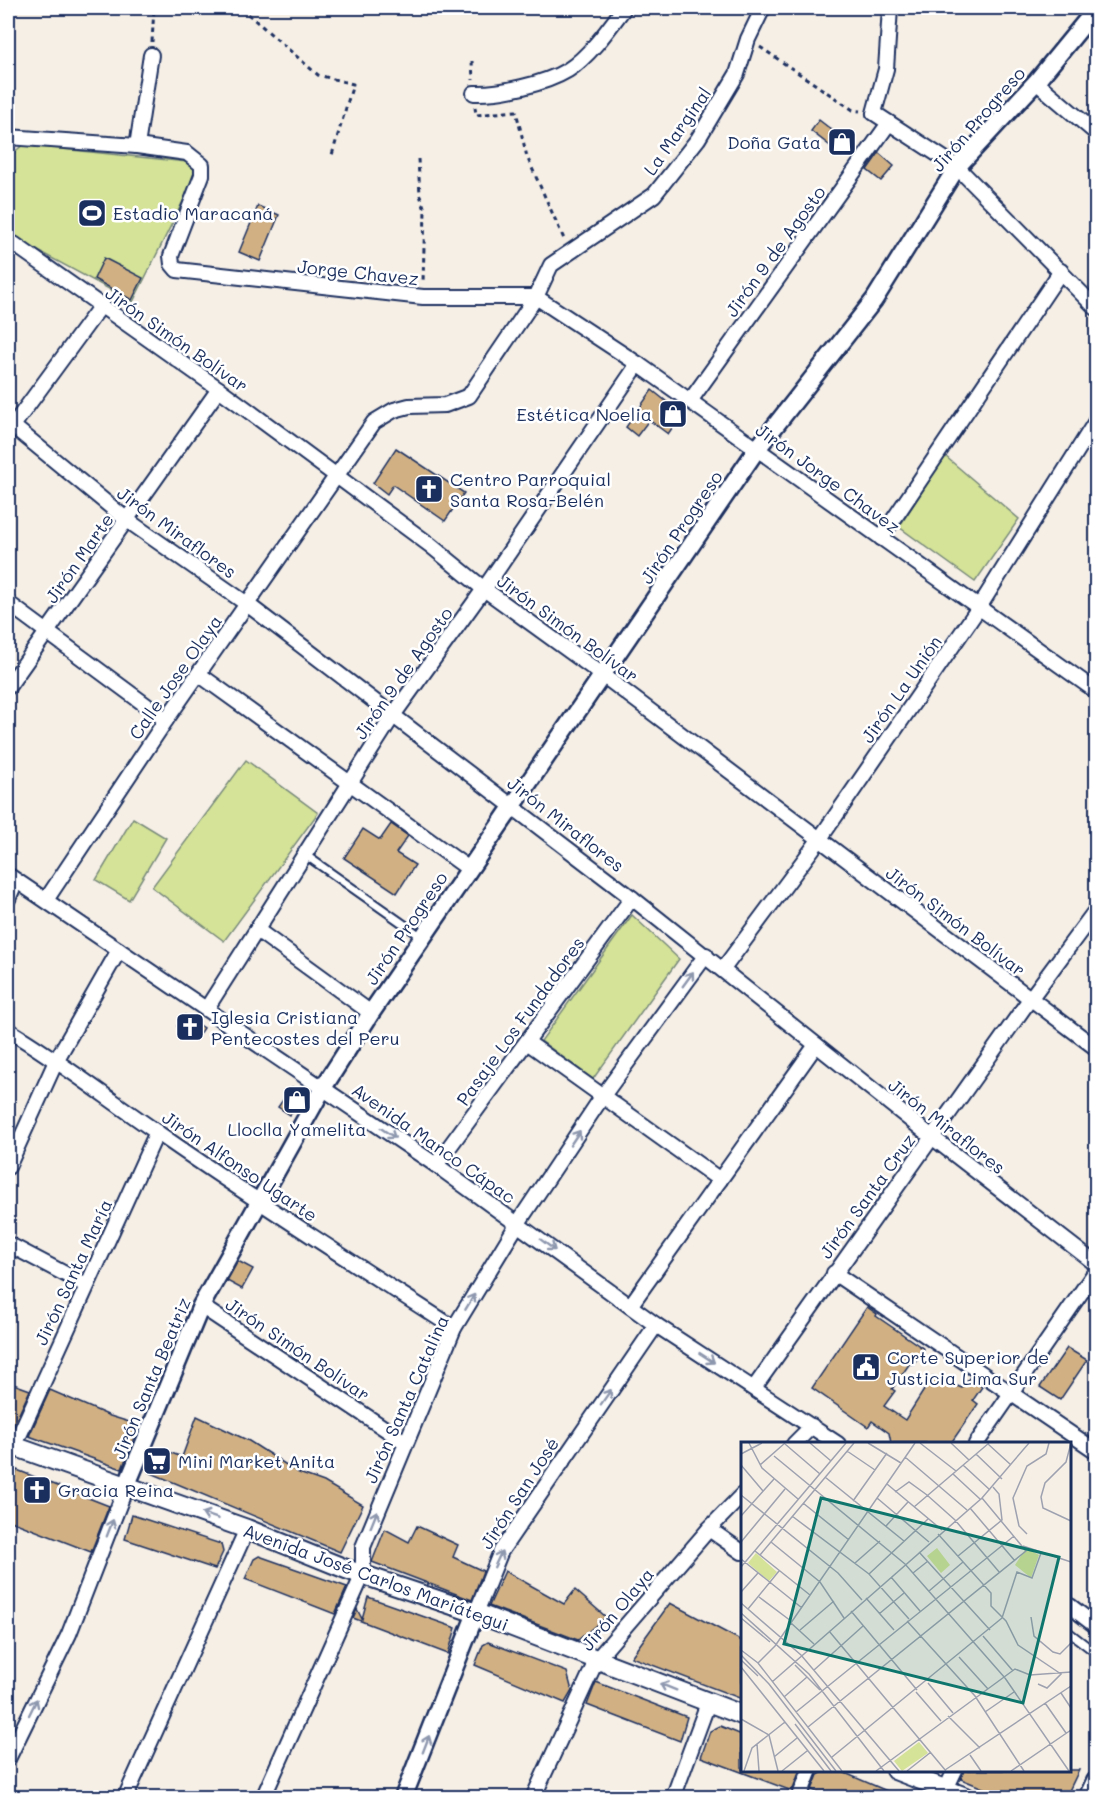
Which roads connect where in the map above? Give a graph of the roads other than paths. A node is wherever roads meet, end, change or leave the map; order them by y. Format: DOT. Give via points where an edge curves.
graph roads {
  1 [pos="624,8"];
  2 [pos="763,8"];
  3 [pos="890,8"];
  4 [pos="1096,9"];
  5 [pos="151,55"];
  6 [pos="1036,81"];
  7 [pos="474,93"];
  8 [pos="889,123"];
  9 [pos="1096,133"];
  10 [pos="8,137"];
  11 [pos="137,146"];
  12 [pos="957,167"];
  13 [pos="11,247"];
  14 [pos="1061,271"];
  15 [pos="536,297"];
  16 [pos="100,307"];
  17 [pos="1096,308"];
  18 [pos="638,364"];
  19 [pos="219,389"];
  20 [pos="690,401"];
  21 [pos="1096,420"];
  22 [pos="9,427"];
  23 [pos="757,449"];
  24 [pos="335,475"];
  25 [pos="128,520"];
  26 [pos="881,538"];
  27 [pos="484,589"];
  28 [pos="8,603"];
  29 [pos="247,604"];
  30 [pos="978,609"];
  31 [pos="49,632"];
  32 [pos="200,675"];
  33 [pos="604,676"];
  34 [pos="8,687"];
  35 [pos="1096,691"];
  36 [pos="394,714"];
  37 [pos="166,720"];
  38 [pos="349,783"];
  39 [pos="513,806"];
  40 [pos="819,840"];
  41 [pos="304,854"];
  42 [pos="469,869"];
  43 [pos="12,878"];
  44 [pos="632,898"];
  45 [pos="8,899"];
  46 [pos="46,900"];
  47 [pos="1096,910"];
  48 [pos="257,930"];
  49 [pos="423,937"];
  50 [pos="119,950"];
  51 [pos="706,955"];
  52 [pos="723,969"];
  53 [pos="1030,999"];
  54 [pos="207,1008"];
  55 [pos="371,1013"];
  56 [pos="8,1030"];
  57 [pos="527,1042"];
  58 [pos="816,1045"];
  59 [pos="1096,1048"];
  60 [pos="57,1059"];
  61 [pos="323,1088"];
  62 [pos="602,1097"];
  63 [pos="157,1132"];
  64 [pos="932,1137"];
  65 [pos="436,1165"];
  66 [pos="8,1167"];
  67 [pos="720,1180"];
  68 [pos="259,1201"];
  69 [pos="518,1223"];
  70 [pos="8,1244"];
  71 [pos="1096,1264"];
  72 [pos="1096,1271"];
  73 [pos="834,1273"];
  74 [pos="86,1285"];
  75 [pos="201,1306"];
  76 [pos="630,1306"];
  77 [pos="656,1325"];
  78 [pos="454,1328"];
  79 [pos="754,1388"];
  80 [pos="1010,1391"];
  81 [pos="812,1426"];
  82 [pos="405,1442"];
  83 [pos="795,1442"];
  84 [pos="836,1442"];
  85 [pos="977,1442"];
  86 [pos="10,1450"];
  87 [pos="1096,1451"];
  88 [pos="126,1487"];
  89 [pos="741,1496"];
  90 [pos="709,1528"];
  91 [pos="247,1529"];
  92 [pos="741,1551"];
  93 [pos="363,1574"];
  94 [pos="1072,1612"];
  95 [pos="476,1613"];
  96 [pos="1096,1626"];
  97 [pos="1071,1634"];
  98 [pos="1096,1653"];
  99 [pos="597,1659"];
  100 [pos="708,1703"];
  101 [pos="741,1715"];
  102 [pos="8,1759"];
  103 [pos="809,1772"];
  104 [pos="899,1772"];
  105 [pos="953,1772"];
  106 [pos="1096,1781"];
  107 [pos="936,1790"];
  108 [pos="125,1797"];
  109 [pos="263,1797"];
  110 [pos="403,1797"];
  111 [pos="533,1797"];
  112 [pos="673,1797"];
  113 [pos="799,1797"];
  114 [pos="968,1797"];
  115 [pos="1088,1797"];
  1 -- 7 [label="street" via="569,70 508,92"];
  2 -- 15 [label="street, La Marginal" via="737,74 698,139 654,195 551,265"];
  3 -- 8 [label="street" via="886,69 874,113"];
  4 -- 6 [label="street, Jirón Progreso"];
  5 -- 11 [label="street"];
  6 -- 9 [label="street"];
  6 -- 12 [label="street, Jirón Progreso"];
  8 -- 12 [label="street"];
  8 -- 20 [label="street, Jirón 9 de Agosto"];
  10 -- 11 [label="street"];
  11 -- 15 [label="street, Jorge Chavez" via="187,153 202,165 202,175 171,256 177,270 423,297"];
  12 -- 14 [label="street"];
  12 -- 23 [label="street, Jirón Progreso" via="874,300"];
  13 -- 16 [label="street, Jirón Simón Bolívar"];
  14 -- 17 [label="street"];
  14 -- 26 [label="street"];
  15 -- 18 [label="street, Jirón Jorge Chavez"];
  15 -- 24 [label="street, La Marginal" via="469,396 444,405 409,406 383,415"];
  16 -- 19 [label="street, Jirón Simón Bolívar"];
  16 -- 22 [label="street"];
  18 -- 20 [label="street, Jirón Jorge Chavez"];
  18 -- 27 [label="street, Jirón 9 de Agosto"];
  19 -- 24 [label="street, Jirón Simón Bolívar"];
  19 -- 25 [label="street, Jirón Marte"];
  20 -- 23 [label="street, Jirón Jorge Chavez"];
  21 -- 30 [label="street, Jirón La Unión"];
  22 -- 25 [label="street, Jirón Miraflores"];
  23 -- 26 [label="street, Jirón Jorge Chavez"];
  23 -- 33 [label="street, Jirón Progreso"];
  24 -- 27 [label="street, Jirón Simón Bolívar"];
  24 -- 29 [label="street, Calle Jose Olaya"];
  25 -- 29 [label="street, Jirón Miraflores"];
  25 -- 31 [label="street, Jirón Marte"];
  26 -- 30 [label="street, Jirón Jorge Chavez"];
  27 -- 33 [label="street, Jirón Simón Bolívar"];
  27 -- 36 [label="street, Jirón 9 de Agosto"];
  28 -- 31 [label="street"];
  29 -- 32 [label="street, Calle Jose Olaya"];
  29 -- 36 [label="street, Jirón Miraflores"];
  30 -- 35 [label="street, Jirón Jorge Chavez"];
  30 -- 40 [label="street, Jirón La Unión"];
  31 -- 34 [label="street, Jirón Marte"];
  31 -- 37 [label="street"];
  32 -- 37 [label="street, Calle Jose Olaya"];
  32 -- 38 [label="street"];
  33 -- 39 [label="street, Jirón Progreso"];
  33 -- 40 [label="street, Jirón Simón Bolívar"];
  36 -- 38 [label="street, Jirón 9 de Agosto"];
  36 -- 39 [label="street, Jirón Miraflores"];
  37 -- 46 [label="street, Calle Jose Olaya"];
  38 -- 41 [label="street, Jirón 9 de Agosto"];
  38 -- 42 [label="street"];
  39 -- 42 [label="street, Jirón Progreso"];
  39 -- 44 [label="street, Jirón Miraflores"];
  40 -- 52 [label="street, Jirón La Unión"];
  40 -- 53 [label="street, Jirón Simón Bolívar"];
  41 -- 48 [label="street, Jirón 9 de Agosto"];
  41 -- 49 [label="lane"];
  42 -- 49 [label="street, Jirón Progreso"];
  43 -- 45 [label="street"];
  43 -- 46 [label="street, Avenida Manco Cápac"];
  44 -- 51 [label="street, Jirón Miraflores"];
  44 -- 57 [label="street, Pasaje Los Fundadores"];
  46 -- 50 [label="street, Avenida Manco Cápac"];
  47 -- 53 [label="street, Jirón Santa Cruz"];
  48 -- 54 [label="street, Jirón 9 de Agosto"];
  48 -- 55 [label="street"];
  49 -- 55 [label="street, Jirón Progreso"];
  50 -- 54 [label="street, Avenida Manco Cápac"];
  50 -- 60 [label="street"];
  51 -- 52 [label="street, Jirón Miraflores"];
  62 -- 51 [label="street, Jirón Santa Catalina, one-way"];
  52 -- 58 [label="street, Jirón Miraflores"];
  53 -- 59 [label="street, Jirón Simón Bolívar"];
  53 -- 64 [label="street, Jirón Santa Cruz"];
  54 -- 61 [label="street, Avenida Manco Cápac"];
  55 -- 61 [label="street, Jirón Progreso"];
  56 -- 60 [label="street, Jirón Alfonso Ugarte"];
  57 -- 62 [label="street"];
  57 -- 65 [label="street, Pasaje Los Fundadores"];
  58 -- 64 [label="street, Jirón Miraflores"];
  58 -- 67 [label="street"];
  60 -- 63 [label="street, Jirón Alfonso Ugarte"];
  60 -- 66 [label="street"];
  61 -- 65 [label="street, Avenida Manco Cápac, one-way"];
  61 -- 68 [label="street, Jirón Santa Beatriz"];
  62 -- 67 [label="street"];
  69 -- 62 [label="street, Jirón Santa Catalina, one-way"];
  63 -- 68 [label="street, Jirón Alfonso Ugarte"];
  63 -- 74 [label="street, Jirón Santa María"];
  64 -- 71 [label="street, Jirón Miraflores"];
  64 -- 73 [label="street, Jirón Santa Cruz"];
  65 -- 69 [label="street, Avenida Manco Cápac"];
  67 -- 76 [label="street"];
  68 -- 75 [label="street, Jirón Santa Beatriz"];
  68 -- 78 [label="street, Jirón Alfonso Ugarte"];
  69 -- 76 [label="street, Avenida Manco Cápac, one-way"];
  78 -- 69 [label="street, Jirón Santa Catalina, one-way"];
  70 -- 74 [label="street"];
  72 -- 80 [label="street"];
  73 -- 79 [label="street, Jirón Santa Cruz"];
  73 -- 80 [label="street"];
  74 -- 86 [label="street, Jirón Santa María"];
  75 -- 82 [label="street, Jirón Simón Bolívar"];
  75 -- 88 [label="street, Jirón Santa Beatriz"];
  76 -- 77 [label="street, Avenida Manco Cápac"];
  77 -- 79 [label="street, Avenida Manco Cápac, one-way"];
  95 -- 77 [label="street, Jirón San José, one-way" via="501,1551"];
  78 -- 82 [label="street, Jirón Santa Catalina"];
  79 -- 81 [label="street, Avenida Manco Cápac"];
  80 -- 85 [label="street"];
  80 -- 87 [label="street"];
  81 -- 83 [label="street"];
  81 -- 84 [label="street, Avenida Manco Cápac"];
  93 -- 82 [label="street, Jirón Santa Catalina, one-way" via="363,1547"];
  86 -- 88 [label="main road, Avenida José Carlos Mariátegui"];
  91 -- 88 [label="main road, Avenida José Carlos Mariátegui, one-way"];
  102 -- 88 [label="street, Jirón Santa Beatriz, one-way" via="69,1634"];
  89 -- 90 [label="street, Jirón Olaya"];
  90 -- 92 [label="street"];
  90 -- 99 [label="street, Jirón Olaya"];
  91 -- 93 [label="main road, Avenida José Carlos Mariátegui"];
  91 -- 108 [label="street"];
  93 -- 95 [label="main road, Avenida José Carlos Mariátegui"];
  93 -- 109 [label="street, Jirón Santa Catalina"];
  94 -- 96 [label="street"];
  95 -- 99 [label="main road, Avenida José Carlos Mariátegui"];
  110 -- 95 [label="street, Jirón San José, one-way"];
  97 -- 98 [label="lane"];
  100 -- 99 [label="main road, Avenida José Carlos Mariátegui, one-way"];
  99 -- 111 [label="street, Jirón Olaya"];
  100 -- 101 [label="main road, Avenida José Carlos Mariátegui"];
  100 -- 112 [label="street"];
  103 -- 113 [label="street"];
  104 -- 107 [label="main road"];
  105 -- 107 [label="street"];
  106 -- 115 [label="main road"];
  107 -- 114 [label="main road"];
}
